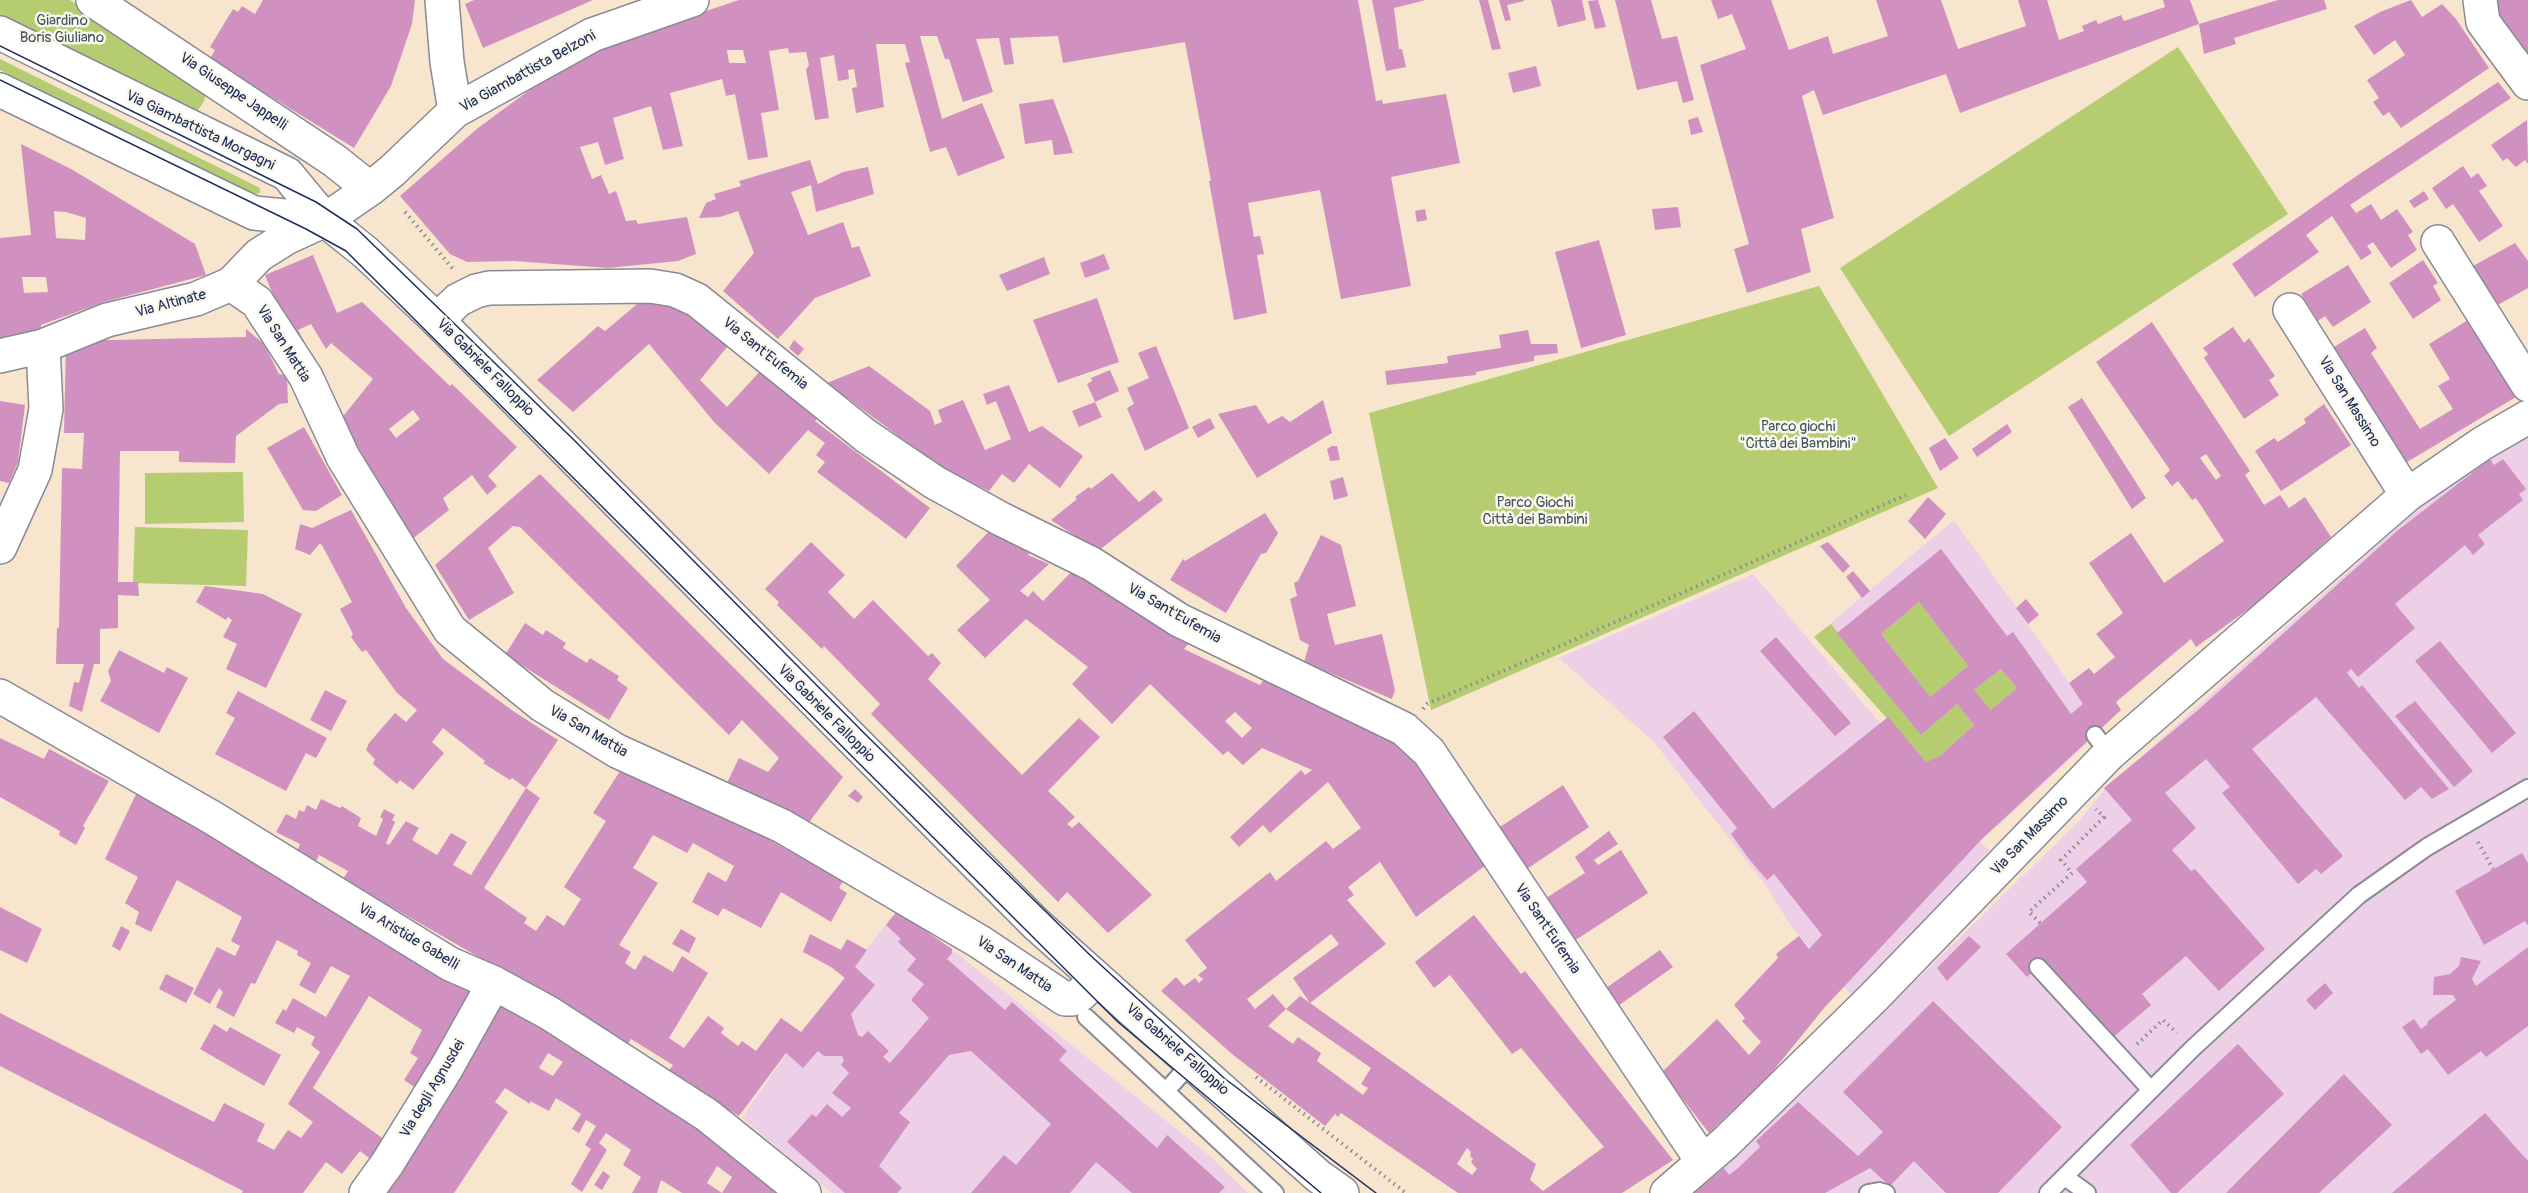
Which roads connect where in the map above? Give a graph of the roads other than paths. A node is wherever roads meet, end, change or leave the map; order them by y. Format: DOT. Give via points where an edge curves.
graph roads {
  1 [pos="93,0"];
  2 [pos="442,0"];
  3 [pos="692,0"];
  4 [pos="2481,11"];
  5 [pos="0,33"];
  6 [pos="2528,83"];
  7 [pos="0,90"];
  8 [pos="455,111"];
  9 [pos="370,189"];
  10 [pos="325,220"];
  11 [pos="2438,242"];
  12 [pos="231,284"];
  13 [pos="2290,310"];
  14 [pos="438,320"];
  15 [pos="43,346"];
  16 [pos="0,356"];
  17 [pos="2528,385"];
  18 [pos="2528,417"];
  19 [pos="2407,495"];
  20 [pos="0,547"];
  21 [pos="0,696"];
  22 [pos="2528,788"];
  23 [pos="2038,967"];
  24 [pos="1096,979"];
  25 [pos="495,983"];
  26 [pos="1086,1017"];
  27 [pos="1191,1063"];
  28 [pos="2151,1090"];
  29 [pos="1166,1091"];
  30 [pos="1703,1162"];
  31 [pos="2065,1178"];
  32 [pos="366,1193"];
  33 [pos="804,1193"];
  34 [pos="1275,1193"];
  35 [pos="1341,1193"];
  36 [pos="1667,1193"];
  37 [pos="1868,1193"];
  38 [pos="1886,1193"];
  39 [pos="2048,1193"];
  40 [pos="2087,1193"];
  1 -- 9 [label="street, Via Giuseppe Jappelli" via="335,161"];
  2 -- 8 [label="street"];
  3 -- 8 [label="street, Via Giambattista Belzoni" via="592,35"];
  4 -- 6 [label="street"];
  5 -- 10 [label="street, Via Giambattista Morgagni" via="286,174"];
  7 -- 10 [label="street" via="254,213"];
  8 -- 9 [label="street, Via Giambattista Belzoni"];
  9 -- 10 [label="street, Via Giambattista Belzoni"];
  10 -- 12 [label="street, Via Altinate" via="259,255"];
  10 -- 14 [label="street, Via Gabriele Falloppio"];
  11 -- 17 [label="street"];
  12 -- 15 [label="street, Via Altinate" via="196,299 107,320"];
  12 -- 24 [label="street, Via San Mattia" via="257,302 306,376 343,457 450,630 542,705 617,751 782,826 980,942 1065,999 1081,994"];
  13 -- 19 [label="street, Via San Massimo"];
  14 -- 24 [label="street, Via Gabriele Falloppio" via="1019,908"];
  14 -- 30 [label="street, Via Sant'Eufemia" via="458,300 476,291 475,281 675,290 697,300 866,436 934,482 1092,564 1179,620 1404,729 1429,752"];
  15 -- 16 [label="street, Via Altinate"];
  15 -- 20 [label="street" via="46,409 35,470"];
  18 -- 19 [label="street, Via San Massimo"];
  19 -- 30 [label="street, Via San Massimo" via="2102,745 2075,790 1874,997"];
  21 -- 25 [label="street, Via Aristide Gabelli" via="213,818 450,964"];
  22 -- 28 [label="lane" via="2393,869 2359,895"];
  23 -- 28 [label="lane"];
  24 -- 27 [label="street, Via Gabriele Falloppio"];
  25 -- 32 [label="street, Via degli Agnusdei" via="447,1067"];
  25 -- 33 [label="street, Via Aristide Gabelli" via="549,1013 707,1115"];
  26 -- 29 [label="lane"];
  27 -- 29 [label="lane"];
  27 -- 35 [label="street, Via Gabriele Falloppio"];
  28 -- 31 [label="lane"];
  29 -- 34 [label="lane"];
  30 -- 36 [label="street, Via San Massimo"];
  31 -- 39 [label="lane"];
  31 -- 40 [label="lane"];
  37 -- 38 [label="lane"];
}
